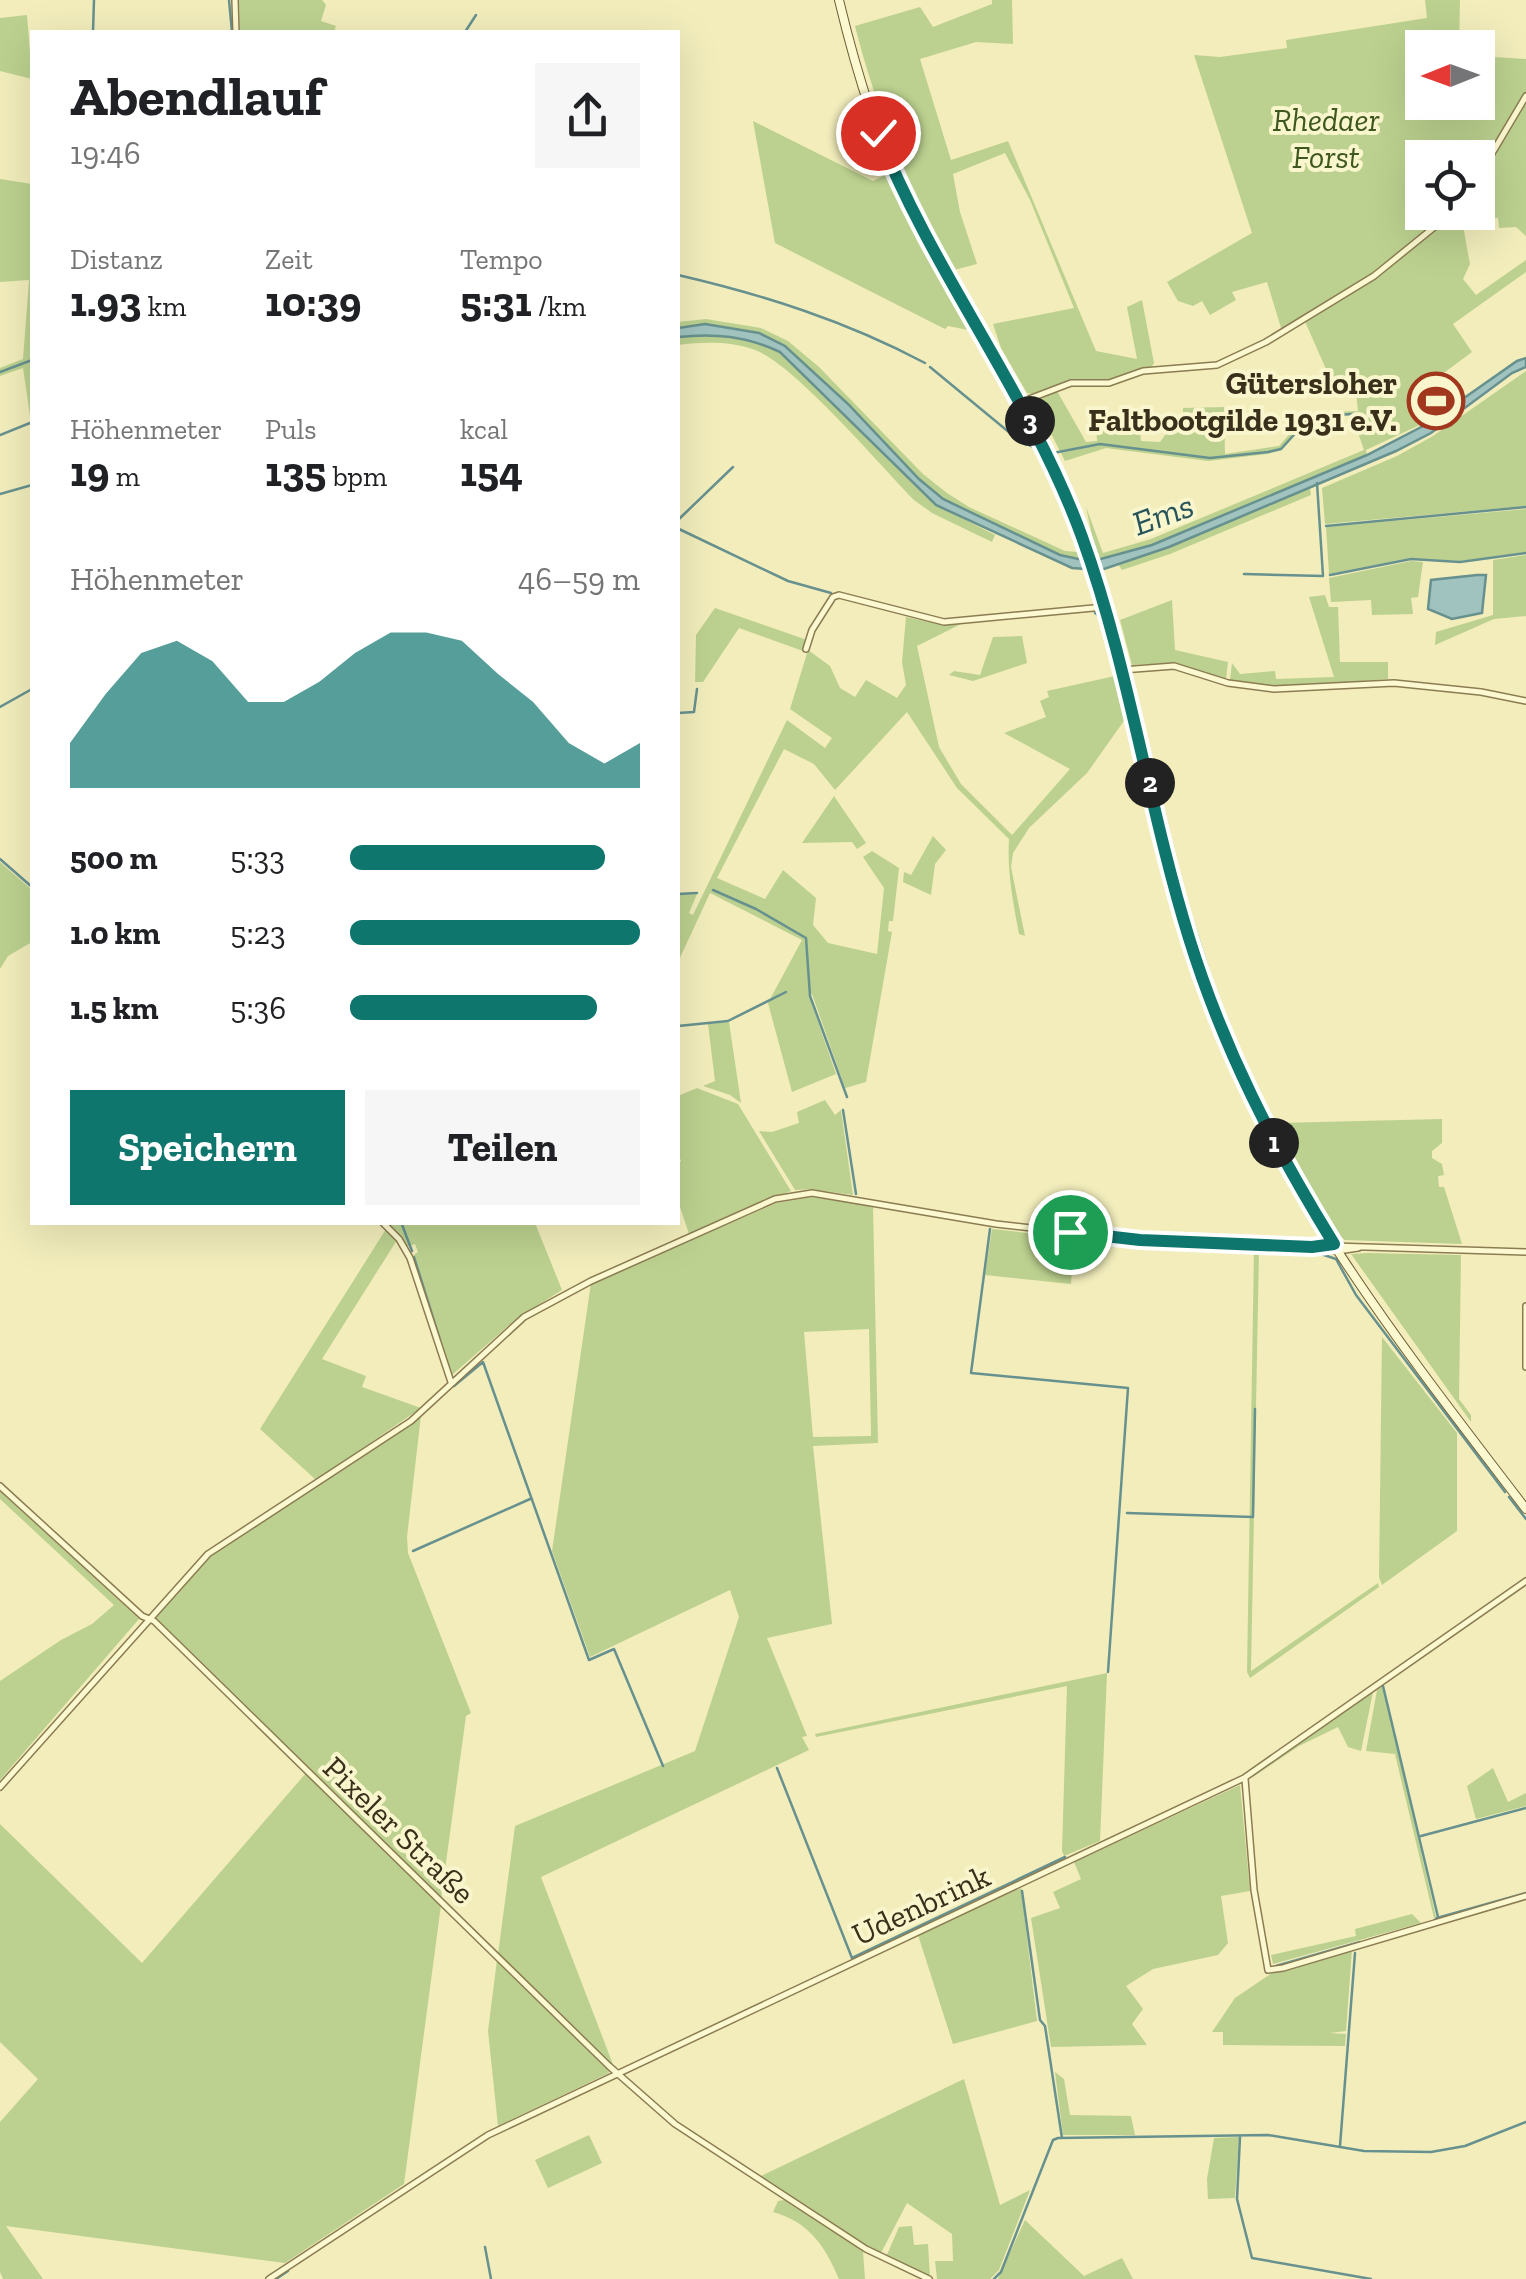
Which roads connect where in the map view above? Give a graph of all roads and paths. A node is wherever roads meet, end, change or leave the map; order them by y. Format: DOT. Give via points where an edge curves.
graph roads {
  1 [pos="235,0"];
  2 [pos="839,0"];
  3 [pos="236,30"];
  4 [pos="1526,96"];
  5 [pos="1495,148"];
  6 [pos="1431,230"];
  7 [pos="1021,402"];
  8 [pos="1104,607"];
  9 [pos="806,650"];
  10 [pos="1122,670"];
  11 [pos="1526,701"];
  12 [pos="385,1225"];
  13 [pos="1336,1248"];
  14 [pos="1526,1252"];
  15 [pos="1526,1306"];
  16 [pos="1526,1367"];
  17 [pos="451,1382"];
  18 [pos="0,1486"];
  19 [pos="1526,1508"];
  20 [pos="1526,1582"];
  21 [pos="148,1618"];
  22 [pos="1244,1778"];
  23 [pos="0,1787"];
  24 [pos="1526,1896"];
  25 [pos="618,2074"];
  26 [pos="269,2279"];
  27 [pos="929,2279"];
  1 -- 3 [label="street"];
  2 -- 7 [label="main road" via="878,133 910,209"];
  4 -- 5 [label="street"];
  6 -- 7 [label="street" via="1374,276 1217,366 1071,383"];
  7 -- 8 [label="main road" via="1071,508"];
  8 -- 9 [label="street" via="944,622 839,596"];
  8 -- 10 [label="main road"];
  10 -- 11 [label="street" via="1174,666 1274,689 1394,683"];
  10 -- 13 [label="main road" via="1213,1008 1268,1133"];
  12 -- 17 [label="street" via="410,1258"];
  13 -- 14 [label="street"];
  13 -- 17 [label="street" via="1140,1240 797,1194 562,1295 518,1322"];
  13 -- 19 [label="main road"];
  15 -- 16 [label="street"];
  17 -- 21 [label="street" via="411,1421 208,1554"];
  18 -- 21 [label="street, Pixeler Straße"];
  20 -- 22 [label="street, Udenbrink"];
  21 -- 23 [label="street"];
  21 -- 25 [label="street, Pixeler Straße"];
  22 -- 24 [label="street" via="1268,1970"];
  22 -- 25 [label="street, Udenbrink"];
  25 -- 26 [label="street, Udenbrink" via="468,2144"];
  25 -- 27 [label="street" via="675,2124 778,2192 866,2249"];
}
